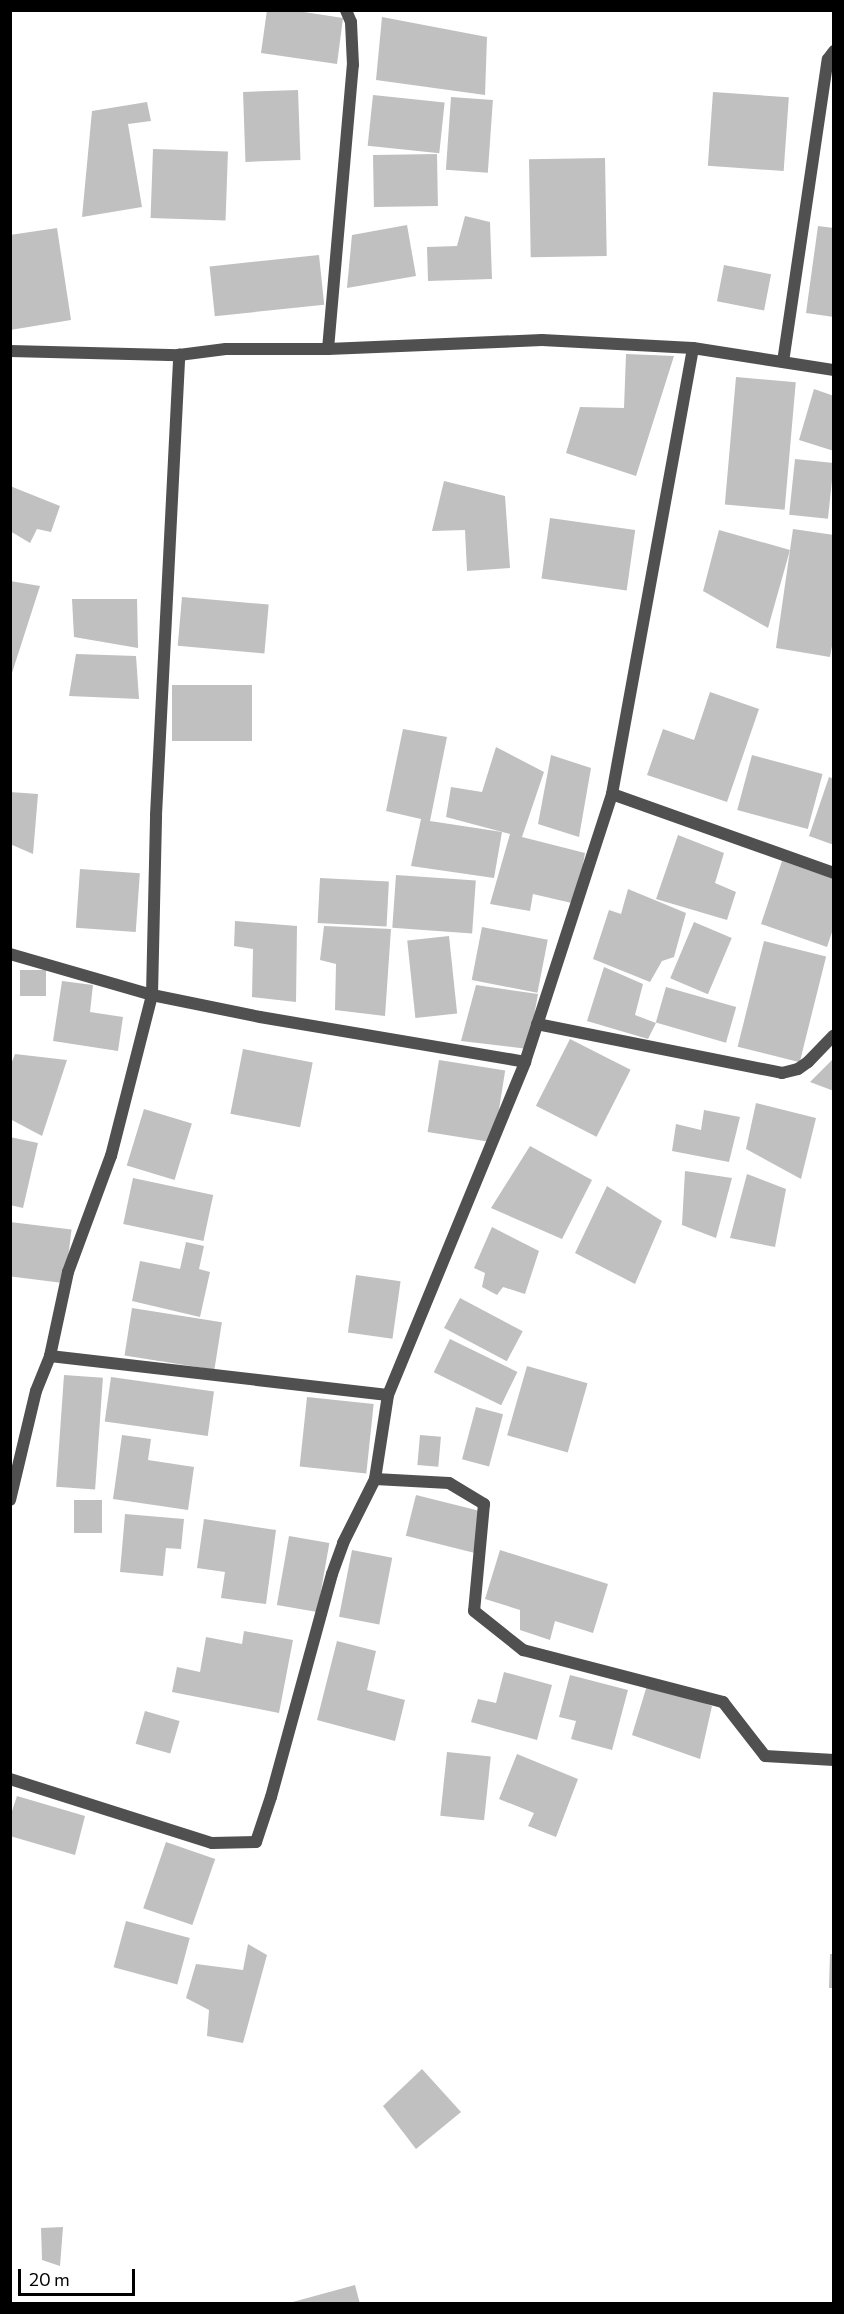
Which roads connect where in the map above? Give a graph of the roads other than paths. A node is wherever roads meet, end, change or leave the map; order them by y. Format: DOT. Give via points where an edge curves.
graph roads {
  1 [pos="346,10"];
  2 [pos="834,51"];
  3 [pos="693,348"];
  4 [pos="328,350"];
  5 [pos="10,351"];
  6 [pos="179,355"];
  7 [pos="783,362"];
  8 [pos="834,370"];
  9 [pos="612,794"];
  10 [pos="834,873"];
  11 [pos="10,954"];
  12 [pos="152,995"];
  13 [pos="537,1024"];
  14 [pos="834,1035"];
  15 [pos="525,1062"];
  16 [pos="50,1356"];
  17 [pos="388,1395"];
  18 [pos="375,1479"];
  19 [pos="10,1500"];
  20 [pos="834,1760"];
  21 [pos="10,1779"];
  1 -- 4 [label="street" via="351,22 353,65"];
  2 -- 7 [label="street" via="828,58"];
  3 -- 4 [label="street" via="542,340"];
  3 -- 7 [label="street"];
  3 -- 9 [label="street"];
  4 -- 6 [label="street" via="226,349"];
  5 -- 6 [label="street"];
  6 -- 12 [label="street" via="156,815"];
  7 -- 8 [label="street"];
  9 -- 10 [label="street"];
  9 -- 13 [label="street"];
  11 -- 12 [label="street"];
  12 -- 15 [label="street"];
  12 -- 16 [label="street" via="111,1156 68,1272"];
  13 -- 14 [label="street" via="782,1073 808,1062"];
  13 -- 15 [label="street"];
  15 -- 17 [label="street"];
  16 -- 17 [label="street"];
  16 -- 19 [label="street" via="36,1391"];
  17 -- 18 [label="street"];
  18 -- 20 [label="street" via="449,1483 484,1504 474,1611 523,1650 723,1702 765,1756"];
  18 -- 21 [label="street" via="332,1574 256,1842 212,1843"];
}
